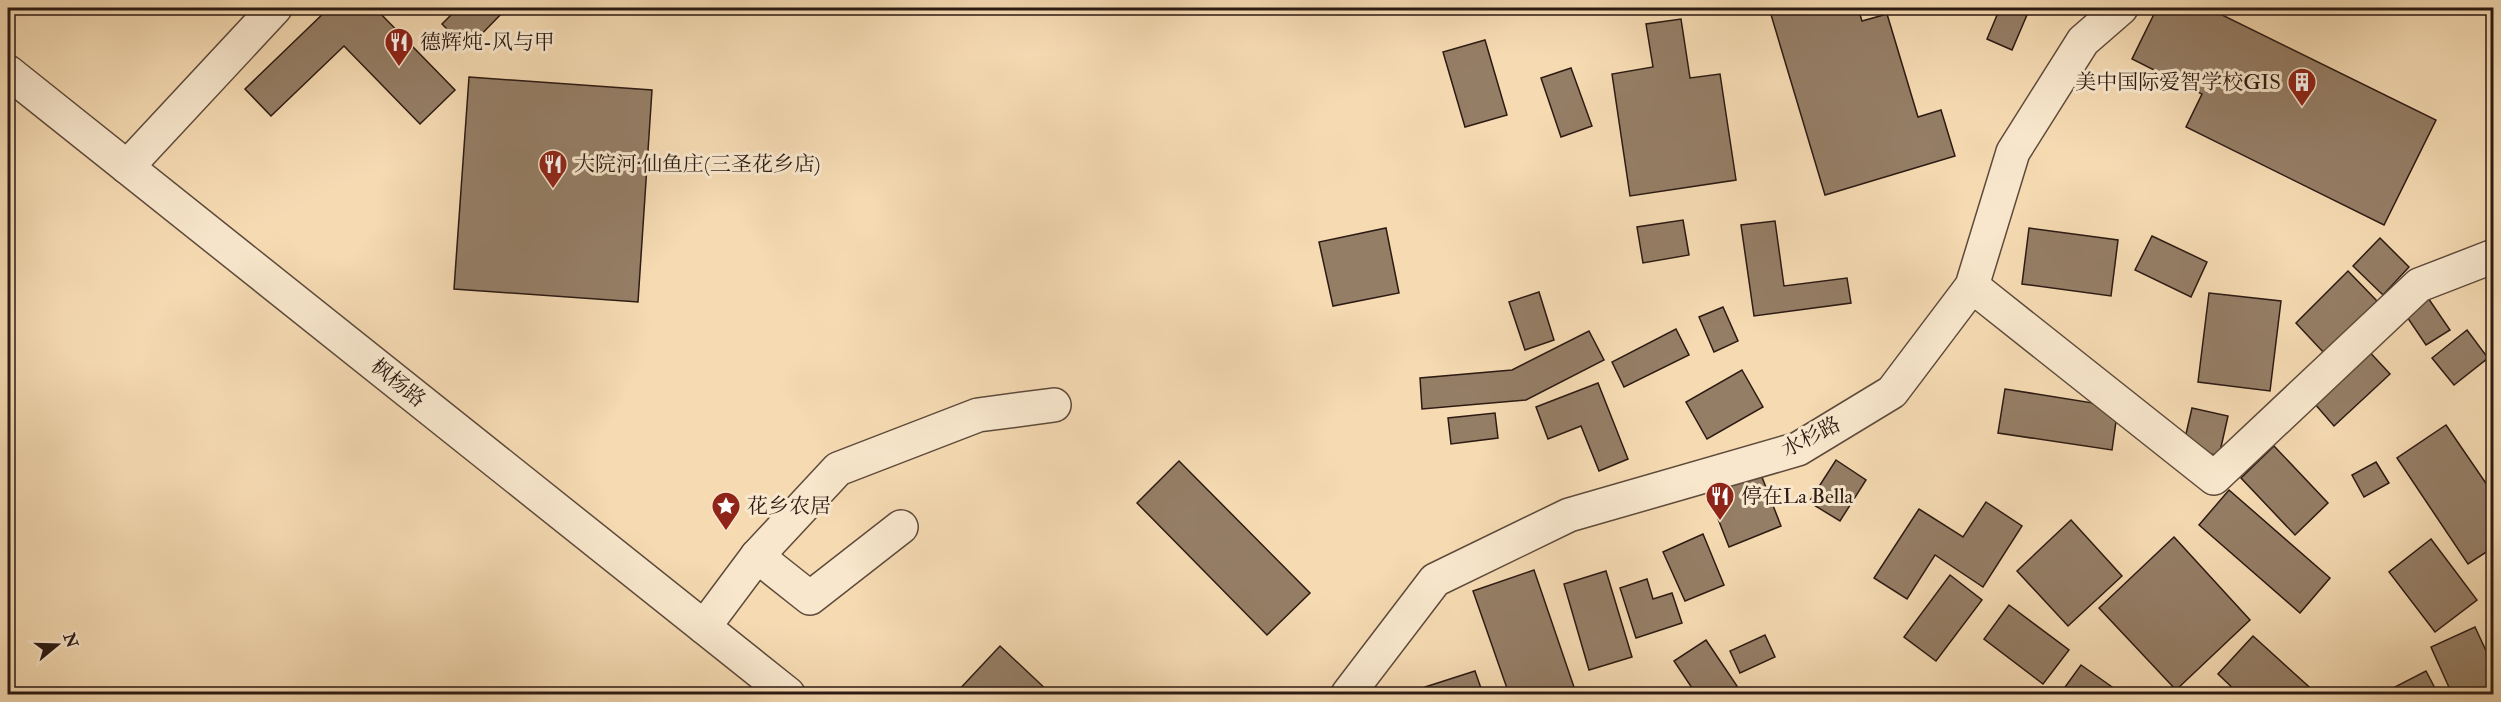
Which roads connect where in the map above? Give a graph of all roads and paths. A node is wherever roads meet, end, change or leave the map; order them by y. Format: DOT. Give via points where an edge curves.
graph roads {
  1 [pos="275,8"];
  2 [pos="2121,8"];
  3 [pos="8,72"];
  4 [pos="127,167"];
  5 [pos="2493,256"];
  6 [pos="1972,286"];
  7 [pos="1054,405"];
  8 [pos="902,527"];
  9 [pos="757,556"];
  10 [pos="704,627"];
  11 [pos="788,694"];
  12 [pos="1348,694"];
  1 -- 4 [label="street"];
  2 -- 6 [label="street, 水杉路" via="2083,40 2013,152"];
  3 -- 4 [label="street, 枫杨路"];
  4 -- 10 [label="street, 枫杨路"];
  5 -- 6 [label="street" via="2419,285 2214,478"];
  6 -- 12 [label="street, 水杉路" via="1892,392 1797,449 1569,515 1435,580"];
  7 -- 9 [label="street" via="978,415 838,469"];
  8 -- 9 [label="street" via="810,598"];
  9 -- 10 [label="street"];
  10 -- 11 [label="street, 枫杨路"];
}
